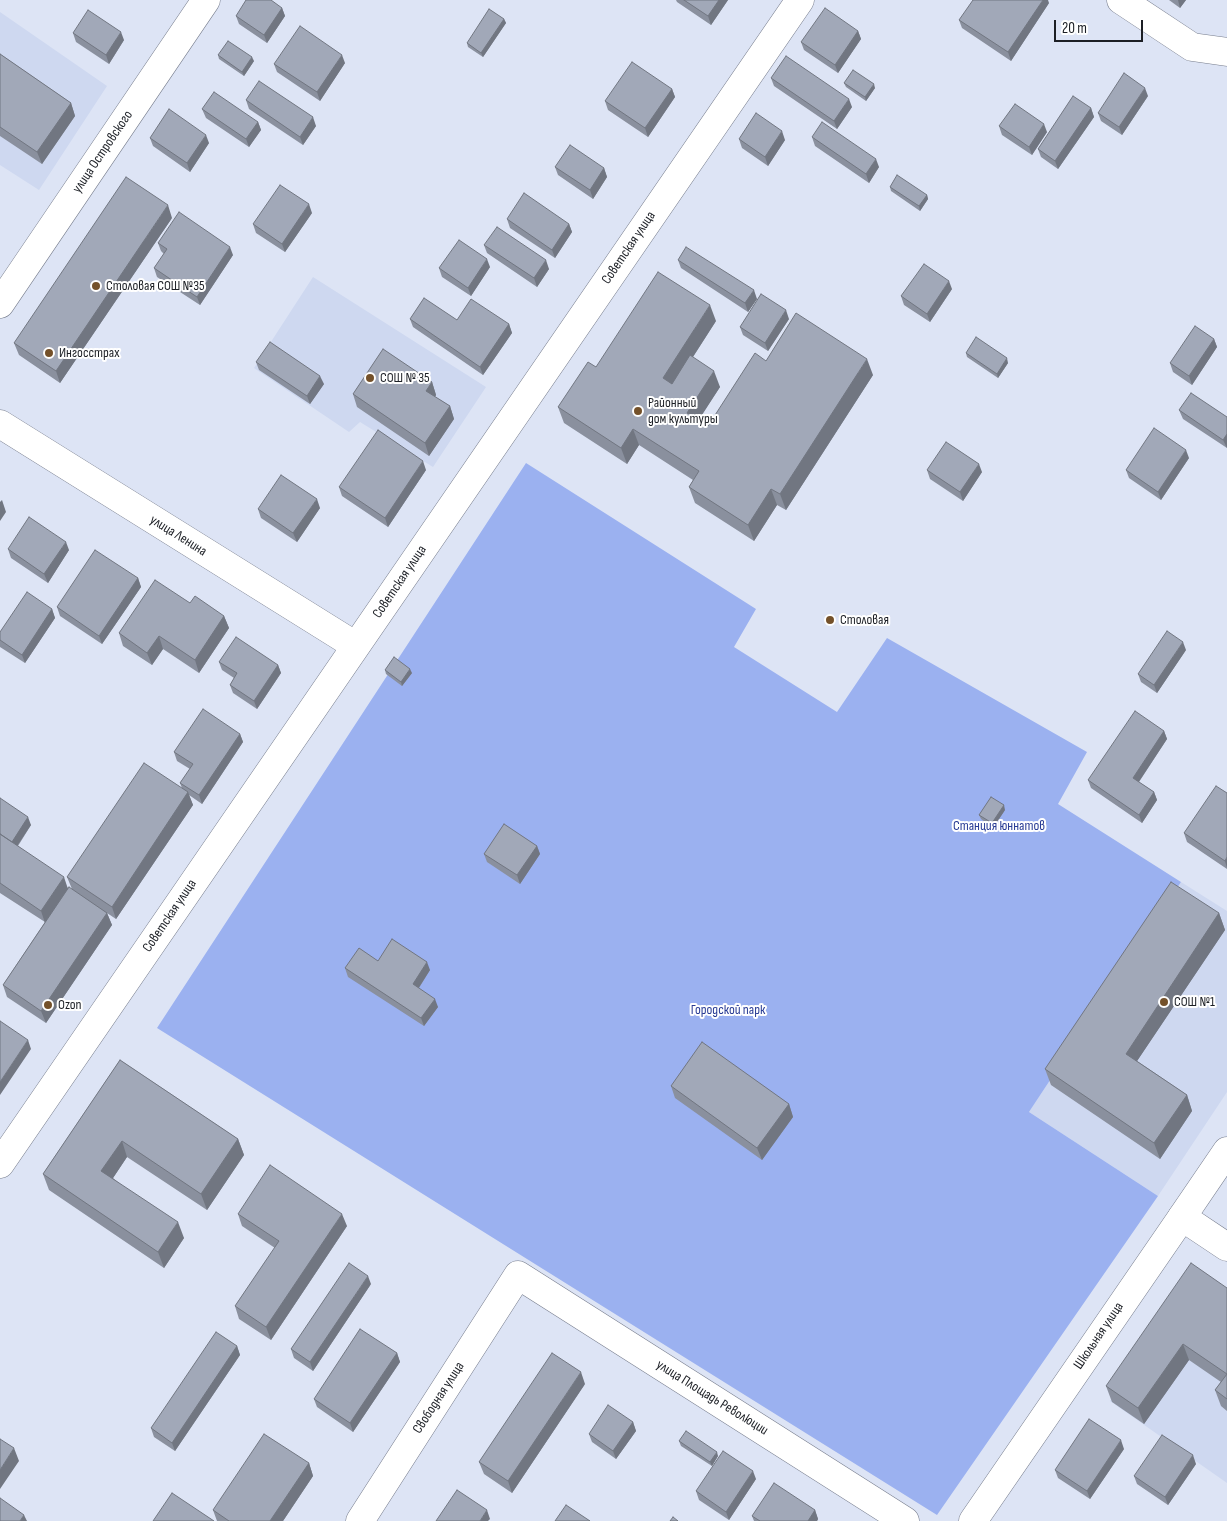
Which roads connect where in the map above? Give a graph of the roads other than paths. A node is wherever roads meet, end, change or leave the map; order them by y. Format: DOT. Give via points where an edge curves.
graph roads {
  1 [pos="206,0"];
  2 [pos="800,0"];
  3 [pos="1121,0"];
  4 [pos="1227,52"];
  5 [pos="0,304"];
  6 [pos="0,424"];
  7 [pos="356,646"];
  8 [pos="1227,1151"];
  9 [pos="0,1164"];
  10 [pos="1182,1217"];
  11 [pos="1227,1247"];
  12 [pos="518,1275"];
  13 [pos="360,1521"];
  14 [pos="905,1521"];
  15 [pos="973,1521"];
  1 -- 5 [label="street, улица Островского"];
  2 -- 7 [label="street, Советская улица"];
  3 -- 4 [label="street" via="1192,47"];
  6 -- 7 [label="street, улица Ленина"];
  7 -- 9 [label="street, Советская улица"];
  8 -- 10 [label="street, Школьная улица"];
  10 -- 11 [label="street"];
  10 -- 15 [label="street, Школьная улица"];
  12 -- 13 [label="street, Свободная улица"];
  12 -- 14 [label="street, улица Площадь Революции"];
}
